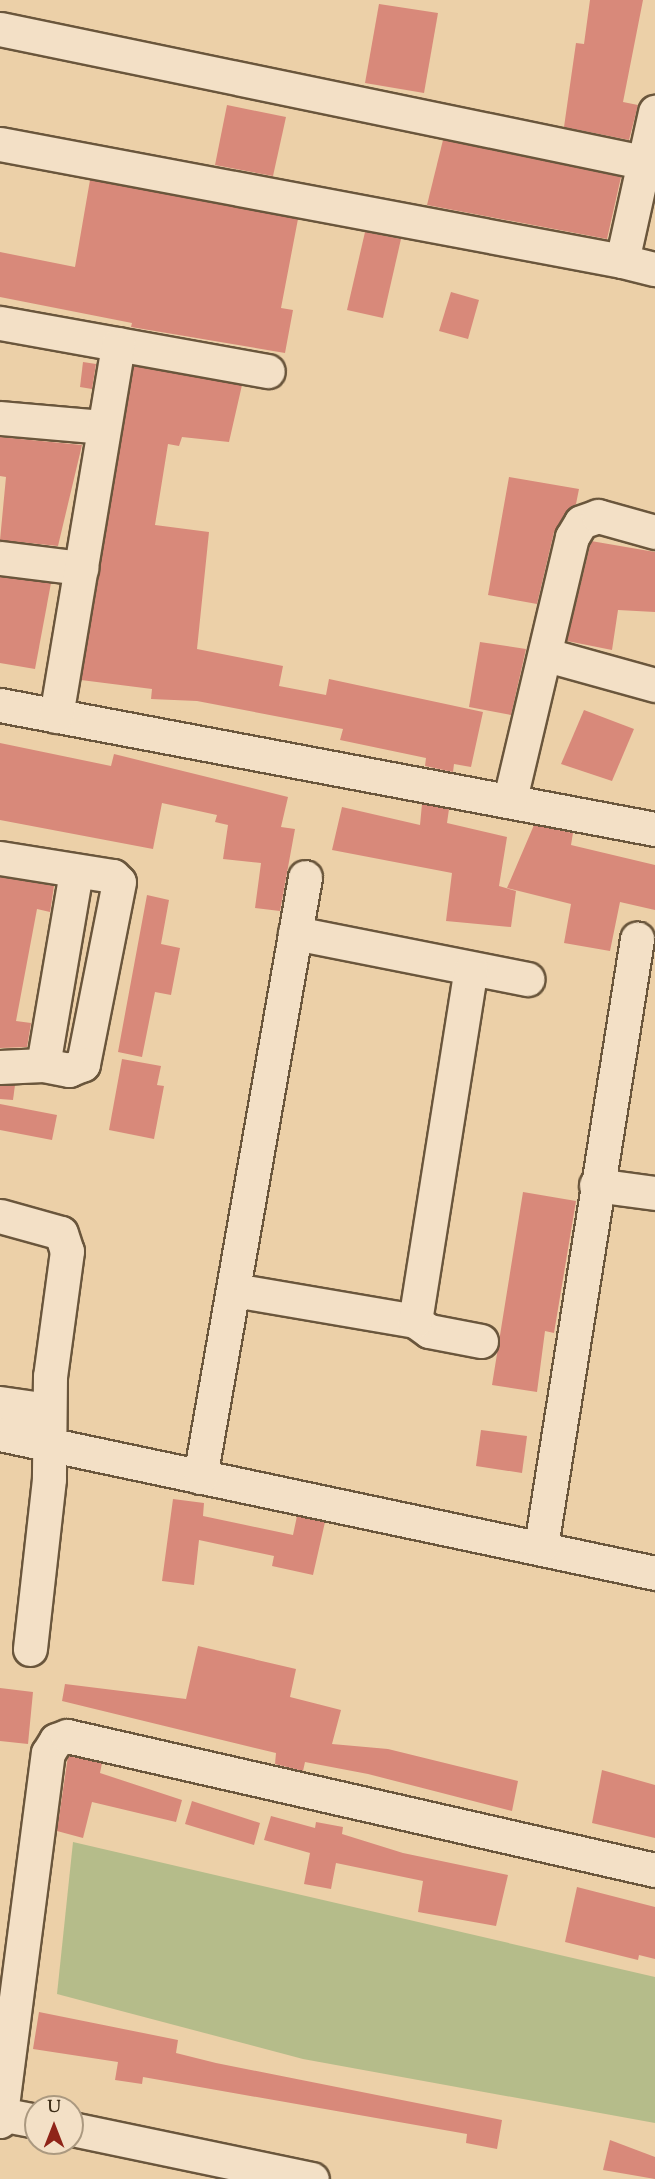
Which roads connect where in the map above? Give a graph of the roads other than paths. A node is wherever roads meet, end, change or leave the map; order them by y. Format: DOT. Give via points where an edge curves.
graph roads {
  1 [pos="0,29"];
  2 [pos="655,112"];
  3 [pos="0,144"];
  4 [pos="642,162"];
  5 [pos="621,261"];
  6 [pos="655,269"];
  7 [pos="0,323"];
  8 [pos="118,344"];
  9 [pos="268,371"];
  10 [pos="0,417"];
  11 [pos="103,427"];
  12 [pos="655,532"];
  13 [pos="0,558"];
  14 [pos="81,568"];
  15 [pos="547,655"];
  16 [pos="655,685"];
  17 [pos="0,705"];
  18 [pos="56,716"];
  19 [pos="510,799"];
  20 [pos="655,829"];
  21 [pos="0,858"];
  22 [pos="76,872"];
  23 [pos="305,877"];
  24 [pos="295,933"];
  25 [pos="637,939"];
  26 [pos="471,969"];
  27 [pos="528,979"];
  28 [pos="44,1065"];
  29 [pos="0,1067"];
  30 [pos="596,1185"];
  31 [pos="655,1193"];
  32 [pos="0,1216"];
  33 [pos="234,1290"];
  34 [pos="415,1322"];
  35 [pos="481,1341"];
  36 [pos="0,1403"];
  37 [pos="48,1410"];
  38 [pos="0,1434"];
  39 [pos="51,1444"];
  40 [pos="200,1477"];
  41 [pos="541,1546"];
  42 [pos="655,1573"];
  43 [pos="30,1649"];
  44 [pos="655,1870"];
  45 [pos="0,2116"];
  46 [pos="24,2119"];
  47 [pos="84,2132"];
  48 [pos="312,2179"];
  1 -- 4 [label="street"];
  2 -- 4 [label="street"];
  3 -- 5 [label="street"];
  4 -- 5 [label="street"];
  5 -- 6 [label="street"];
  7 -- 8 [label="street"];
  8 -- 9 [label="street"];
  8 -- 11 [label="street"];
  10 -- 11 [label="street"];
  11 -- 14 [label="street"];
  12 -- 15 [label="street" via="598,516 581,522 572,537"];
  13 -- 14 [label="street"];
  14 -- 18 [label="street"];
  15 -- 16 [label="street"];
  15 -- 19 [label="street"];
  17 -- 18 [label="street"];
  18 -- 19 [label="street"];
  19 -- 20 [label="street"];
  21 -- 22 [label="street"];
  22 -- 28 [label="street"];
  22 -- 28 [label="street" via="119,882 117,915 83,1064 69,1070"];
  23 -- 24 [label="street"];
  24 -- 26 [label="street"];
  24 -- 33 [label="street"];
  25 -- 30 [label="street"];
  26 -- 27 [label="street"];
  26 -- 34 [label="street"];
  28 -- 29 [label="street"];
  30 -- 31 [label="street"];
  30 -- 41 [label="street"];
  32 -- 37 [label="street" via="42,1224 66,1240"];
  33 -- 34 [label="street"];
  33 -- 40 [label="street"];
  34 -- 35 [label="street" via="429,1331"];
  36 -- 37 [label="street"];
  37 -- 39 [label="street"];
  38 -- 39 [label="street"];
  39 -- 40 [label="street"];
  39 -- 43 [label="street"];
  40 -- 41 [label="street"];
  41 -- 42 [label="street"];
  44 -- 45 [label="street" via="67,1736 56,1740 48,1753"];
  45 -- 46 [label="street"];
  47 -- 48 [label="street"];
}
